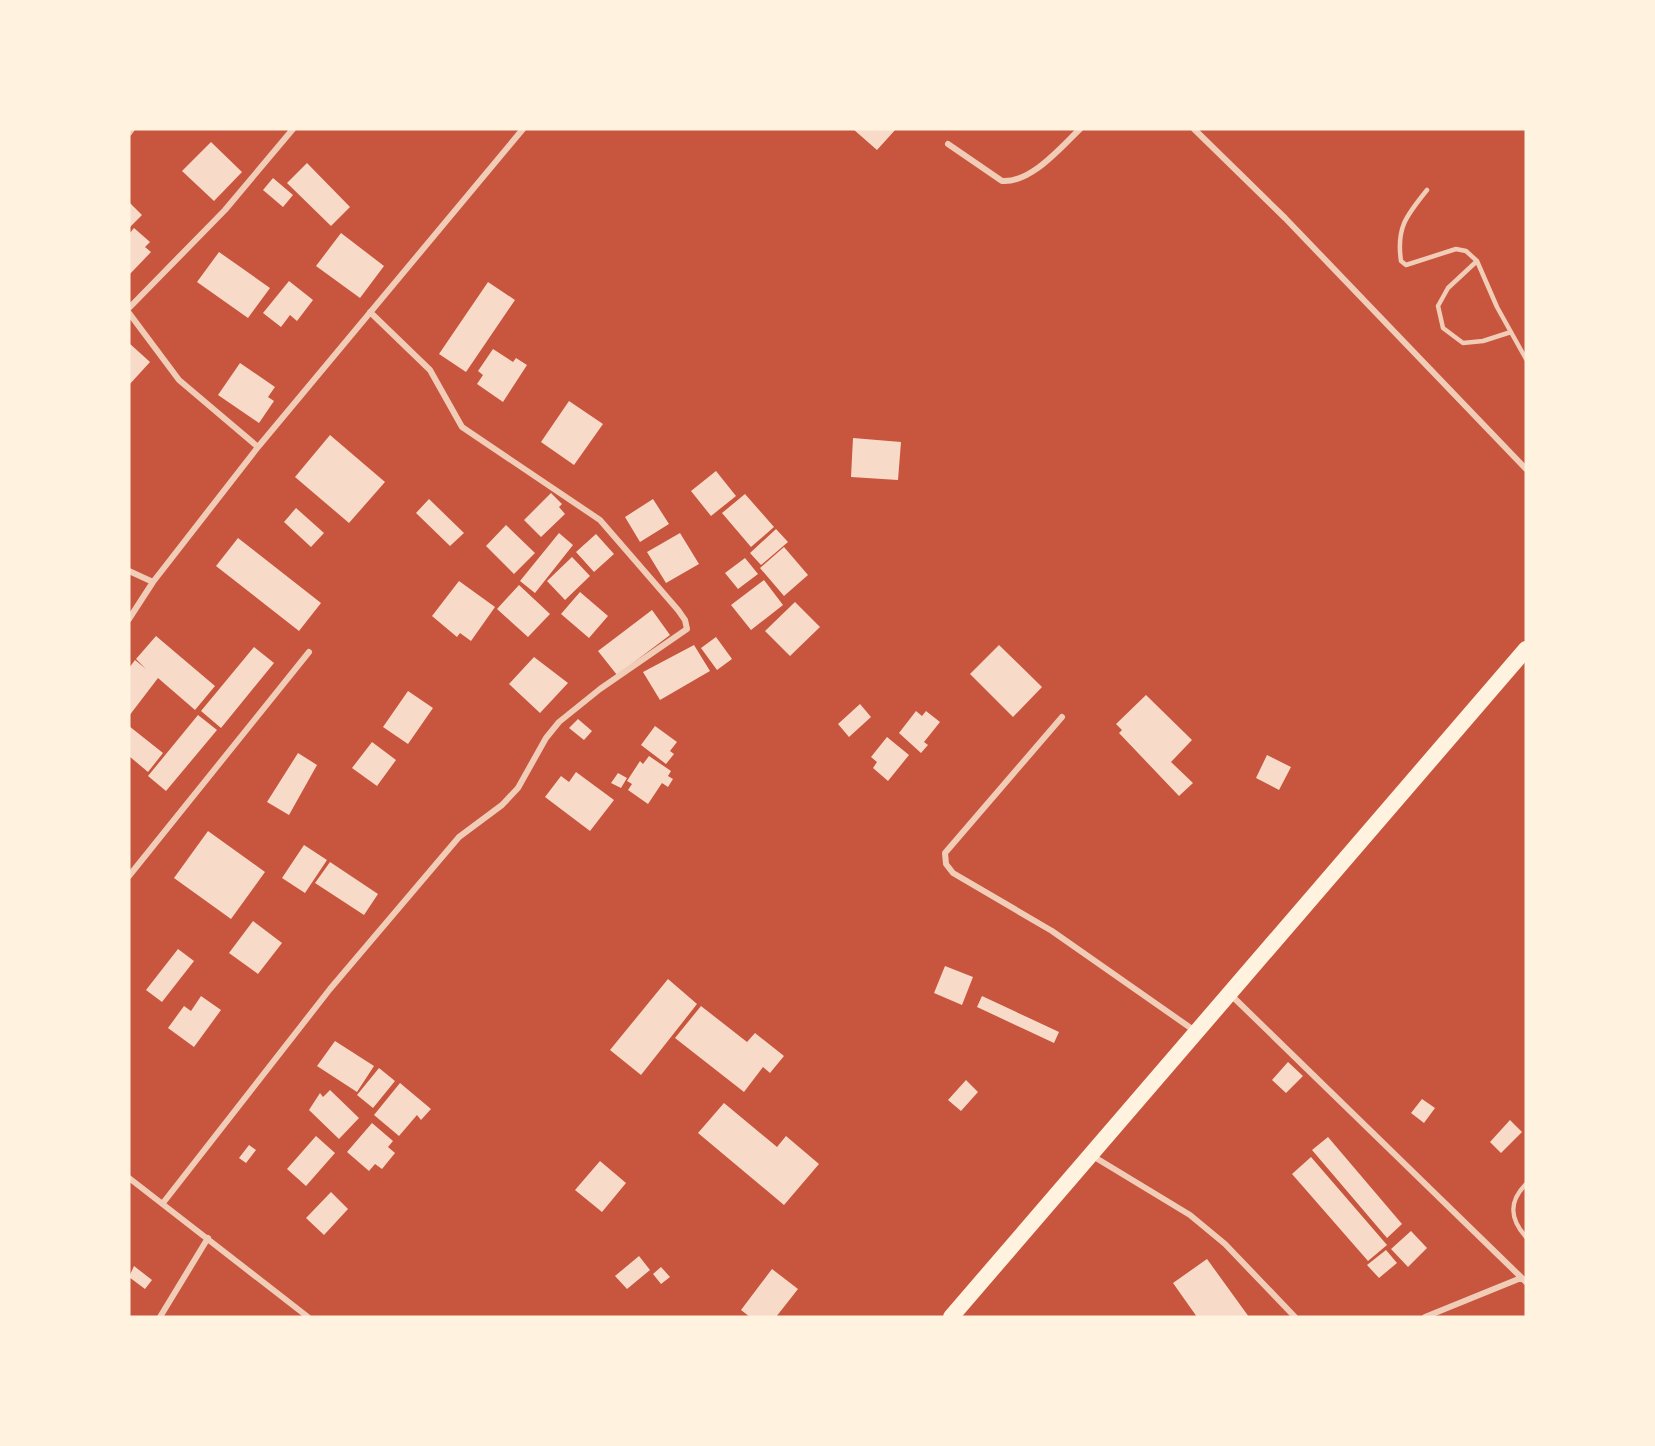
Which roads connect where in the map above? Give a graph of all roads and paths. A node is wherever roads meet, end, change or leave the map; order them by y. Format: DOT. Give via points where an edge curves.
graph roads {
  1 [pos="132,129"];
  2 [pos="293,129"];
  3 [pos="523,129"];
  4 [pos="1080,129"];
  5 [pos="1194,129"];
  6 [pos="129,133"];
  7 [pos="948,144"];
  8 [pos="1427,190"];
  9 [pos="1477,261"];
  10 [pos="129,308"];
  11 [pos="370,312"];
  12 [pos="129,313"];
  13 [pos="1511,333"];
  14 [pos="1526,359"];
  15 [pos="258,447"];
  16 [pos="1526,469"];
  17 [pos="129,571"];
  18 [pos="153,582"];
  19 [pos="129,619"];
  20 [pos="1526,649"];
  21 [pos="309,652"];
  22 [pos="1062,717"];
  23 [pos="129,876"];
  24 [pos="1228,993"];
  25 [pos="1195,1032"];
  26 [pos="1091,1155"];
  27 [pos="129,1178"];
  28 [pos="1526,1184"];
  29 [pos="163,1203"];
  30 [pos="1526,1237"];
  31 [pos="208,1238"];
  32 [pos="1524,1280"];
  33 [pos="159,1317"];
  34 [pos="308,1317"];
  35 [pos="951,1317"];
  36 [pos="1295,1317"];
  37 [pos="1425,1317"];
  1 -- 6 [label="street"];
  2 -- 10 [label="street" via="225,210"];
  3 -- 11 [label="street"];
  4 -- 7 [label="street" via="1027,176 1012,182 1002,181"];
  5 -- 16 [label="street"];
  8 -- 9 [label="lane" via="1403,219 1401,261 1406,265 1456,249 1466,251"];
  9 -- 13 [label="lane"];
  9 -- 13 [label="lane" via="1448,288 1438,306 1443,328 1463,343"];
  11 -- 15 [label="street"];
  11 -- 29 [label="street" via="430,370 462,426 600,520 678,610 687,629 560,722 546,738 518,788 459,837 330,989"];
  12 -- 15 [label="street" via="179,380"];
  13 -- 14 [label="lane"];
  15 -- 18 [label="street"];
  17 -- 18 [label="street"];
  18 -- 19 [label="street"];
  20 -- 24 [label="highway"];
  21 -- 23 [label="street"];
  22 -- 25 [label="street" via="945,853 946,864 952,873 1052,931"];
  24 -- 25 [label="highway"];
  24 -- 32 [label="street"];
  25 -- 26 [label="highway"];
  26 -- 35 [label="highway"];
  26 -- 36 [label="street" via="1190,1215 1225,1244"];
  27 -- 29 [label="street"];
  28 -- 30 [label="lane" via="1513,1201 1511,1213"];
  29 -- 31 [label="street"];
  31 -- 33 [label="street"];
  31 -- 34 [label="street"];
  32 -- 37 [label="street"];
}
